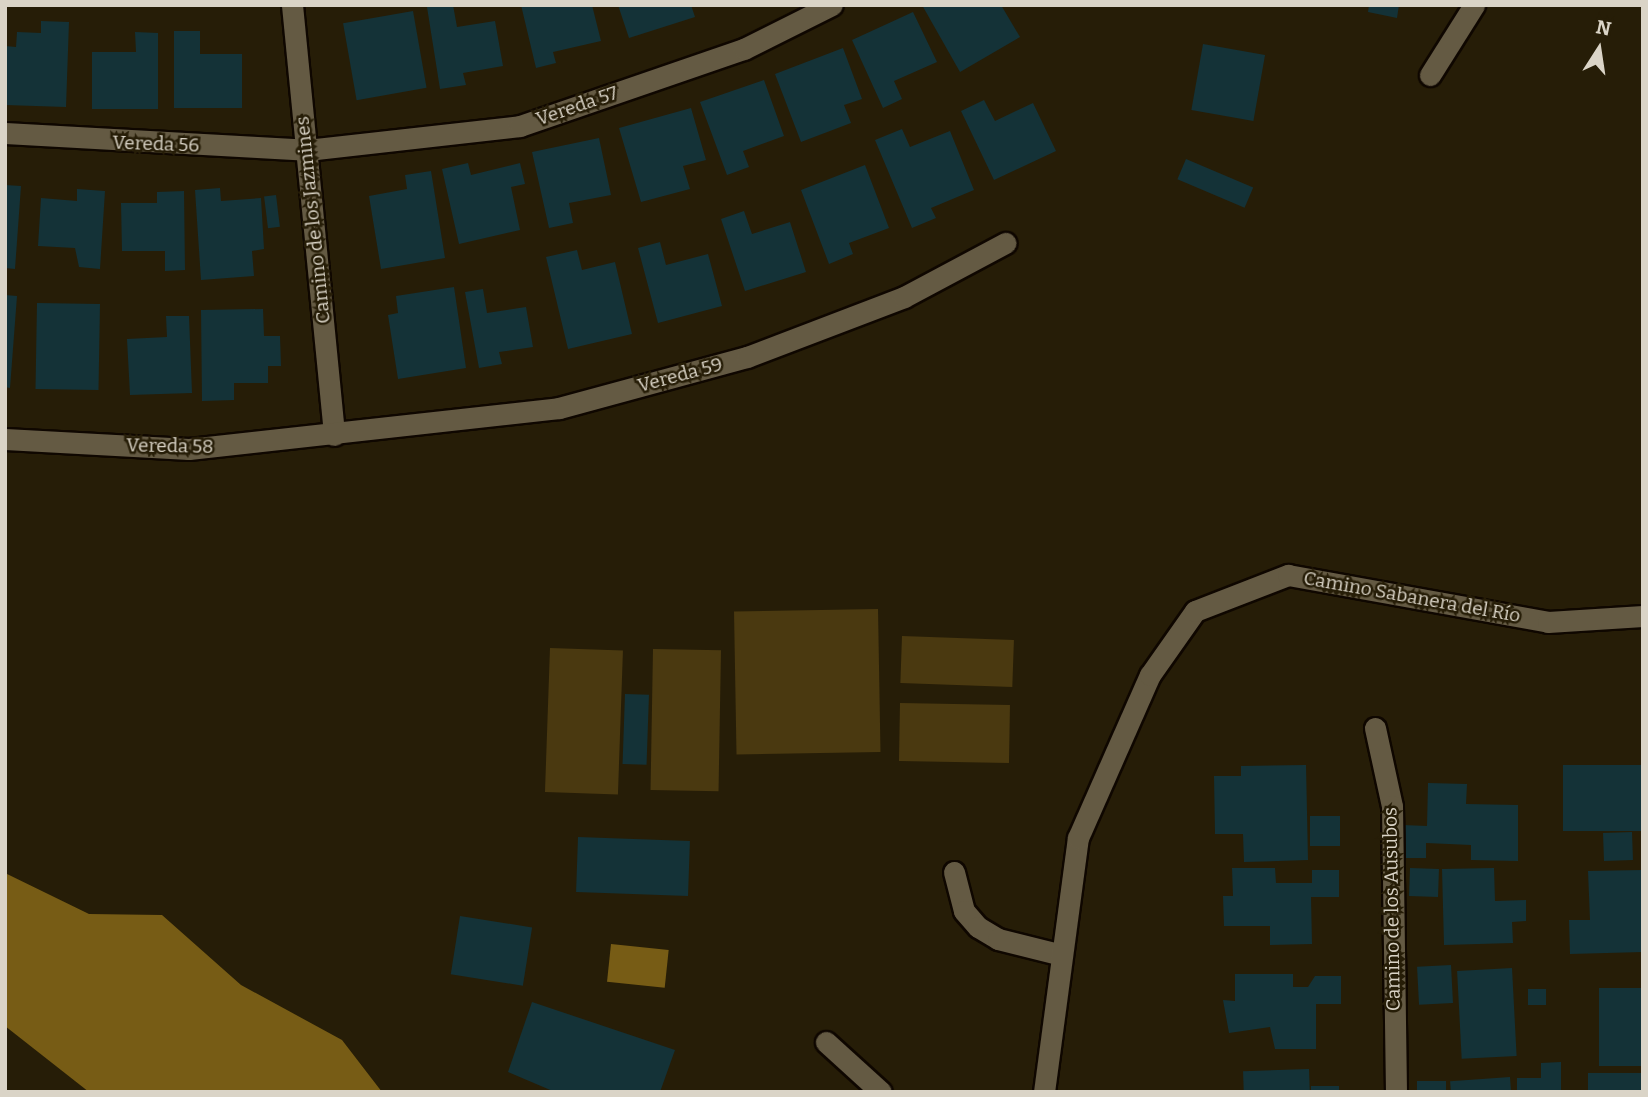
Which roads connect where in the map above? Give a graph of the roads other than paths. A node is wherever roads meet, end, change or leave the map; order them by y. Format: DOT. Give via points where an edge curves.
graph roads {
  1 [pos="292,5"];
  2 [pos="832,5"];
  3 [pos="1474,5"];
  4 [pos="1430,75"];
  5 [pos="5,133"];
  6 [pos="307,150"];
  7 [pos="1005,243"];
  8 [pos="334,435"];
  9 [pos="5,439"];
  10 [pos="1643,616"];
  11 [pos="1375,729"];
  12 [pos="954,872"];
  13 [pos="1062,955"];
  14 [pos="826,1042"];
  15 [pos="881,1092"];
  16 [pos="1044,1092"];
  17 [pos="1396,1092"];
  1 -- 6 [label="street, Camino de los Jazmines"];
  2 -- 6 [label="street, Vereda 57" via="744,49 520,126"];
  3 -- 4 [label="street"];
  5 -- 6 [label="street, Vereda 56"];
  6 -- 8 [label="street, Camino de los Jazmines"];
  7 -- 8 [label="street, Vereda 59" via="904,297 747,357 559,408"];
  8 -- 9 [label="street, Vereda 58" via="189,449"];
  10 -- 13 [label="street, Camino Sabanera del Río" via="1548,622 1288,575 1195,611 1150,675 1079,838"];
  11 -- 17 [label="street, Camino de los Ausubos" via="1392,806"];
  12 -- 13 [label="street" via="964,911 978,928"];
  13 -- 16 [label="street, Camino Sabanera del Río"];
  14 -- 15 [label="street"];
}
